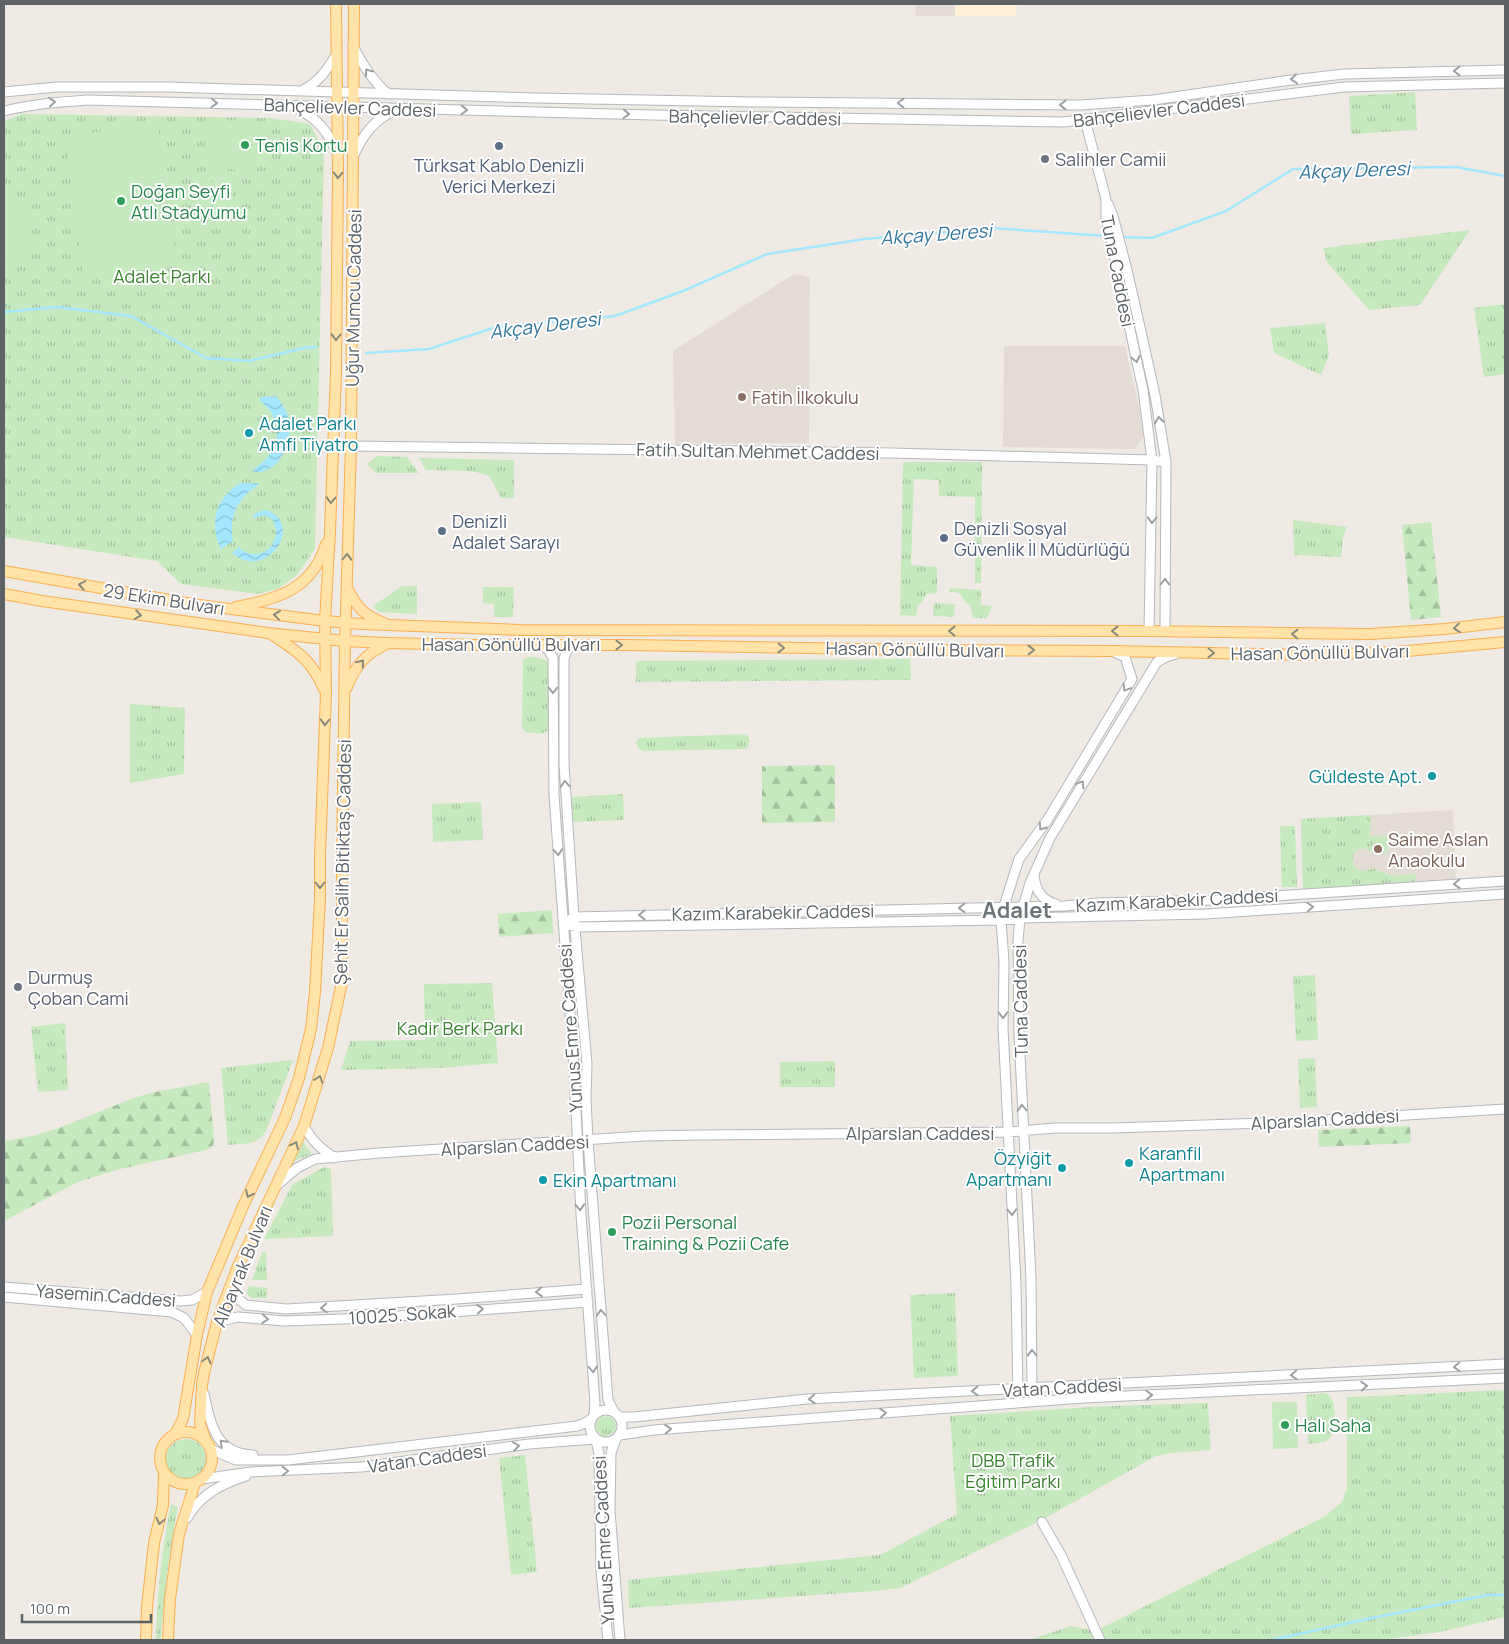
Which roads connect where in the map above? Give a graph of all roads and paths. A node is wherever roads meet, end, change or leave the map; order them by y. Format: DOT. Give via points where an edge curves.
graph roads {
  1 [pos="336,4"];
  2 [pos="354,4"];
  3 [pos="354,46"];
  4 [pos="336,55"];
  5 [pos="1505,70"];
  6 [pos="1505,82"];
  7 [pos="300,91"];
  8 [pos="4,92"];
  9 [pos="337,92"];
  10 [pos="354,92"];
  11 [pos="388,94"];
  12 [pos="293,106"];
  13 [pos="338,107"];
  14 [pos="354,107"];
  15 [pos="400,108"];
  16 [pos="4,111"];
  17 [pos="1085,120"];
  18 [pos="338,156"];
  19 [pos="354,156"];
  20 [pos="1110,217"];
  21 [pos="351,446"];
  22 [pos="1152,460"];
  23 [pos="1166,462"];
  24 [pos="330,531"];
  25 [pos="4,571"];
  26 [pos="346,585"];
  27 [pos="4,594"];
  28 [pos="223,609"];
  29 [pos="326,621"];
  30 [pos="1505,622"];
  31 [pos="345,623"];
  32 [pos="390,625"];
  33 [pos="1150,631"];
  34 [pos="1165,631"];
  35 [pos="268,632"];
  36 [pos="325,639"];
  37 [pos="345,640"];
  38 [pos="1505,642"];
  39 [pos="388,643"];
  40 [pos="543,645"];
  41 [pos="572,645"];
  42 [pos="1112,650"];
  43 [pos="1181,652"];
  44 [pos="326,693"];
  45 [pos="344,693"];
  46 [pos="1034,874"];
  47 [pos="1505,881"];
  48 [pos="1505,894"];
  49 [pos="1004,906"];
  50 [pos="1024,906"];
  51 [pos="1064,906"];
  52 [pos="576,917"];
  53 [pos="1020,918"];
  54 [pos="1001,920"];
  55 [pos="563,924"];
  56 [pos="577,927"];
  57 [pos="1505,1109"];
  58 [pos="285,1118"];
  59 [pos="304,1126"];
  60 [pos="1023,1130"];
  61 [pos="1008,1132"];
  62 [pos="576,1141"];
  63 [pos="588,1141"];
  64 [pos="335,1158"];
  65 [pos="277,1185"];
  66 [pos="4,1287"];
  67 [pos="229,1288"];
  68 [pos="587,1288"];
  69 [pos="207,1292"];
  70 [pos="4,1297"];
  71 [pos="588,1302"];
  72 [pos="217,1322"];
  73 [pos="197,1335"];
  74 [pos="1505,1364"];
  75 [pos="1505,1378"];
  76 [pos="202,1385"];
  77 [pos="1032,1389"];
  78 [pos="1018,1390"];
  79 [pos="1031,1402"];
  80 [pos="1018,1403"];
  81 [pos="617,1415"];
  82 [pos="592,1417"];
  83 [pos="175,1434"];
  84 [pos="618,1437"];
  85 [pos="595,1439"];
  86 [pos="208,1445"];
  87 [pos="303,1459"];
  88 [pos="164,1472"];
  89 [pos="258,1472"];
  90 [pos="199,1480"];
  91 [pos="1042,1522"];
  92 [pos="179,1534"];
  93 [pos="146,1640"];
  94 [pos="168,1640"];
  95 [pos="608,1640"];
  96 [pos="620,1640"];
  97 [pos="1100,1640"];
  1 -- 4 [label="main road, Uğur Mumcu Caddesi"];
  2 -- 3 [label="main road, Uğur Mumcu Caddesi"];
  3 -- 10 [label="main road, Uğur Mumcu Caddesi"];
  11 -- 3 [label="street, one-way" via="366,71"];
  4 -- 7 [label="street" via="317,81"];
  4 -- 9 [label="main road, Uğur Mumcu Caddesi"];
  5 -- 11 [label="street, Bahçelievler Caddesi, one-way" via="1344,74 1153,100 1081,105"];
  6 -- 17 [label="street, Bahçelievler Caddesi" via="1344,87"];
  7 -- 8 [label="street, Bahçelievler Caddesi" via="58,87"];
  7 -- 9 [label="street, Bahçelievler Caddesi"];
  9 -- 10 [label="street, Bahçelievler Caddesi"];
  9 -- 13 [label="main road, Uğur Mumcu Caddesi"];
  10 -- 11 [label="street, Bahçelievler Caddesi"];
  10 -- 14 [label="main road, Uğur Mumcu Caddesi"];
  12 -- 13 [label="street, Bahçelievler Caddesi"];
  16 -- 12 [label="street, Bahçelievler Caddesi, one-way" via="51,102 88,100"];
  12 -- 18 [label="street" via="309,114 328,133"];
  13 -- 14 [label="street, Bahçelievler Caddesi"];
  13 -- 18 [label="main road, Uğur Mumcu Caddesi"];
  14 -- 15 [label="street, Bahçelievler Caddesi"];
  14 -- 19 [label="main road, Uğur Mumcu Caddesi"];
  15 -- 17 [label="street, Bahçelievler Caddesi, one-way" via="652,115"];
  15 -- 19 [label="street" via="372,125"];
  17 -- 20 [label="street, Tuna Caddesi"];
  18 -- 24 [label="main road, Uğur Mumcu Caddesi, one-way" via="336,372"];
  19 -- 21 [label="main road, Uğur Mumcu Caddesi"];
  20 -- 22 [label="street, Tuna Caddesi, one-way" via="1114,260 1143,390"];
  23 -- 20 [label="street, Tuna Caddesi, one-way" via="1155,395 1125,261"];
  21 -- 22 [label="street, Fatih Sultan Mehmet Caddesi"];
  26 -- 21 [label="main road, Uğur Mumcu Caddesi, one-way"];
  22 -- 23 [label="street, Fatih Sultan Mehmet Caddesi"];
  22 -- 33 [label="street, Tuna Caddesi, one-way"];
  34 -- 23 [label="street, Tuna Caddesi, one-way"];
  24 -- 28 [label="main road" via="319,563 300,585 269,600"];
  24 -- 29 [label="main road, Uğur Mumcu Caddesi"];
  28 -- 25 [label="main road, 29 Ekim Bulvarı, one-way"];
  26 -- 31 [label="main road, Uğur Mumcu Caddesi"];
  26 -- 32 [label="main road" via="366,615"];
  27 -- 35 [label="main road, 29 Ekim Bulvarı, one-way"];
  29 -- 28 [label="main road, 29 Ekim Bulvarı, one-way"];
  29 -- 31 [label="main road, Hasan Gönüllü Bulvarı"];
  29 -- 36 [label="main road, Şehit Er Salih Bitiktaş Caddesi"];
  30 -- 34 [label="main road, Hasan Gönüllü Bulvarı, one-way" via="1370,634"];
  31 -- 32 [label="main road, Hasan Gönüllü Bulvarı"];
  31 -- 37 [label="main road, Şehit Er Salih Bitiktaş Caddesi"];
  33 -- 32 [label="main road, Hasan Gönüllü Bulvarı, one-way" via="520,630"];
  33 -- 34 [label="main road, Hasan Gönüllü Bulvarı"];
  35 -- 36 [label="main road, 29 Ekim Bulvarı"];
  35 -- 44 [label="main road" via="305,658 316,671"];
  36 -- 37 [label="main road, Hasan Gönüllü Bulvarı"];
  36 -- 44 [label="main road, Şehit Er Salih Bitiktaş Caddesi"];
  37 -- 39 [label="main road, Hasan Gönüllü Bulvarı"];
  37 -- 45 [label="main road, Şehit Er Salih Bitiktaş Caddesi"];
  43 -- 38 [label="main road, Hasan Gönüllü Bulvarı, one-way" via="1360,654"];
  39 -- 40 [label="main road, Hasan Gönüllü Bulvarı"];
  45 -- 39 [label="main road, one-way" via="362,660"];
  40 -- 41 [label="main road, Hasan Gönüllü Bulvarı"];
  40 -- 55 [label="street, Yunus Emre Caddesi, one-way" via="553,658 554,795"];
  41 -- 42 [label="main road, Hasan Gönüllü Bulvarı, one-way"];
  52 -- 41 [label="street, Yunus Emre Caddesi, one-way" via="564,764 564,659"];
  42 -- 43 [label="main road, Hasan Gönüllü Bulvarı"];
  42 -- 49 [label="street, Tuna Caddesi, one-way" via="1125,657 1132,679 1020,860"];
  46 -- 43 [label="street, Tuna Caddesi, one-way" via="1050,838 1157,662"];
  44 -- 58 [label="main road, Şehit Er Salih Bitiktaş Caddesi, one-way" via="315,992 299,1078"];
  59 -- 45 [label="main road, Şehit Er Salih Bitiktaş Caddesi, one-way" via="328,1048 342,982"];
  46 -- 50 [label="street, Tuna Caddesi"];
  46 -- 51 [label="street" via="1041,896"];
  47 -- 51 [label="street, Kazım Karabekir Caddesi, one-way"];
  53 -- 48 [label="street, Kazım Karabekir Caddesi, one-way" via="1206,914"];
  49 -- 50 [label="street, Kazım Karabekir Caddesi"];
  49 -- 52 [label="street, Kazım Karabekir Caddesi, one-way"];
  49 -- 54 [label="street, Tuna Caddesi"];
  50 -- 51 [label="street, Kazım Karabekir Caddesi"];
  50 -- 53 [label="street, Tuna Caddesi"];
  52 -- 55 [label="street"];
  52 -- 56 [label="street, Yunus Emre Caddesi"];
  53 -- 54 [label="street, Kazım Karabekir Caddesi"];
  60 -- 53 [label="street, Tuna Caddesi, one-way" via="1019,1026"];
  54 -- 56 [label="street, Kazım Karabekir Caddesi"];
  54 -- 61 [label="street, Tuna Caddesi, one-way"];
  55 -- 56 [label="street, Kazım Karabekir Caddesi"];
  55 -- 62 [label="street, Yunus Emre Caddesi"];
  56 -- 63 [label="street, Yunus Emre Caddesi" via="587,1064"];
  57 -- 60 [label="street, Alparslan Caddesi" via="1300,1122"];
  58 -- 69 [label="main road, Albayrak Bulvarı, one-way" via="242,1206"];
  59 -- 64 [label="street" via="319,1148"];
  65 -- 59 [label="main road, Albayrak Bulvarı, one-way"];
  60 -- 61 [label="street, Alparslan Caddesi"];
  77 -- 60 [label="street, Tuna Caddesi, one-way" via="1031,1279"];
  61 -- 63 [label="street, Alparslan Caddesi" via="710,1134"];
  61 -- 78 [label="street, Tuna Caddesi, one-way"];
  62 -- 63 [label="street, Alparslan Caddesi"];
  62 -- 64 [label="street, Alparslan Caddesi"];
  62 -- 68 [label="street, Yunus Emre Caddesi, one-way"];
  81 -- 63 [label="street, Yunus Emre Caddesi, one-way" via="608,1400"];
  64 -- 65 [label="street, Alparslan Caddesi" via="315,1159"];
  65 -- 67 [label="main road, Albayrak Bulvarı"];
  66 -- 69 [label="street, Yasemin Caddesi" via="181,1301 192,1300"];
  68 -- 67 [label="street, 10025. Sokak, one-way" via="286,1309 246,1305"];
  67 -- 72 [label="main road, Albayrak Bulvarı"];
  68 -- 71 [label="street, Yunus Emre Caddesi"];
  69 -- 73 [label="main road, Albayrak Bulvarı"];
  70 -- 73 [label="street, Yasemin Caddesi" via="178,1313"];
  72 -- 71 [label="street, 10025. Sokak, one-way" via="238,1317 284,1321 370,1318"];
  71 -- 82 [label="street, Yunus Emre Caddesi, one-way" via="595,1403"];
  76 -- 72 [label="main road, Albayrak Bulvarı, one-way"];
  73 -- 83 [label="main road, Albayrak Bulvarı" via="183,1419"];
  74 -- 77 [label="street, Vatan Caddesi, one-way"];
  79 -- 75 [label="street, Vatan Caddesi, one-way"];
  76 -- 86 [label="main road, Albayrak Bulvarı" via="200,1424"];
  87 -- 76 [label="street, Vatan Caddesi, one-way" via="243,1455 228,1448 218,1439 210,1424"];
  77 -- 78 [label="street, Vatan Caddesi"];
  77 -- 79 [label="street, Tuna Caddesi"];
  78 -- 80 [label="street, Tuna Caddesi"];
  78 -- 81 [label="street, Vatan Caddesi, one-way" via="807,1399 634,1418"];
  79 -- 80 [label="street, Vatan Caddesi"];
  84 -- 80 [label="street, Vatan Caddesi, one-way" via="654,1430"];
  81 -- 82 [label="street" via="604,1410"];
  81 -- 84 [label="street" via="622,1425"];
  82 -- 85 [label="street" via="590,1430"];
  82 -- 87 [label="street, Vatan Caddesi" via="576,1426"];
  83 -- 86 [label="main road" via="192,1433"];
  83 -- 88 [label="main road" via="162,1446 160,1464"];
  84 -- 85 [label="street" via="607,1442"];
  84 -- 96 [label="street, Yunus Emre Caddesi" via="611,1453 610,1510"];
  89 -- 85 [label="street, Vatan Caddesi, one-way" via="362,1467 529,1444"];
  85 -- 95 [label="street, Yunus Emre Caddesi" via="599,1454 601,1570"];
  86 -- 87 [label="street, Vatan Caddesi" via="236,1460"];
  86 -- 90 [label="main road" via="211,1465"];
  88 -- 90 [label="main road" via="178,1483"];
  88 -- 93 [label="main road, one-way" via="163,1505 154,1543"];
  89 -- 90 [label="street, Vatan Caddesi"];
  89 -- 92 [label="street, Vatan Caddesi" via="228,1482 204,1496 190,1512"];
  90 -- 92 [label="main road"];
  91 -- 97 [label="street"];
  92 -- 94 [label="main road"];
}
